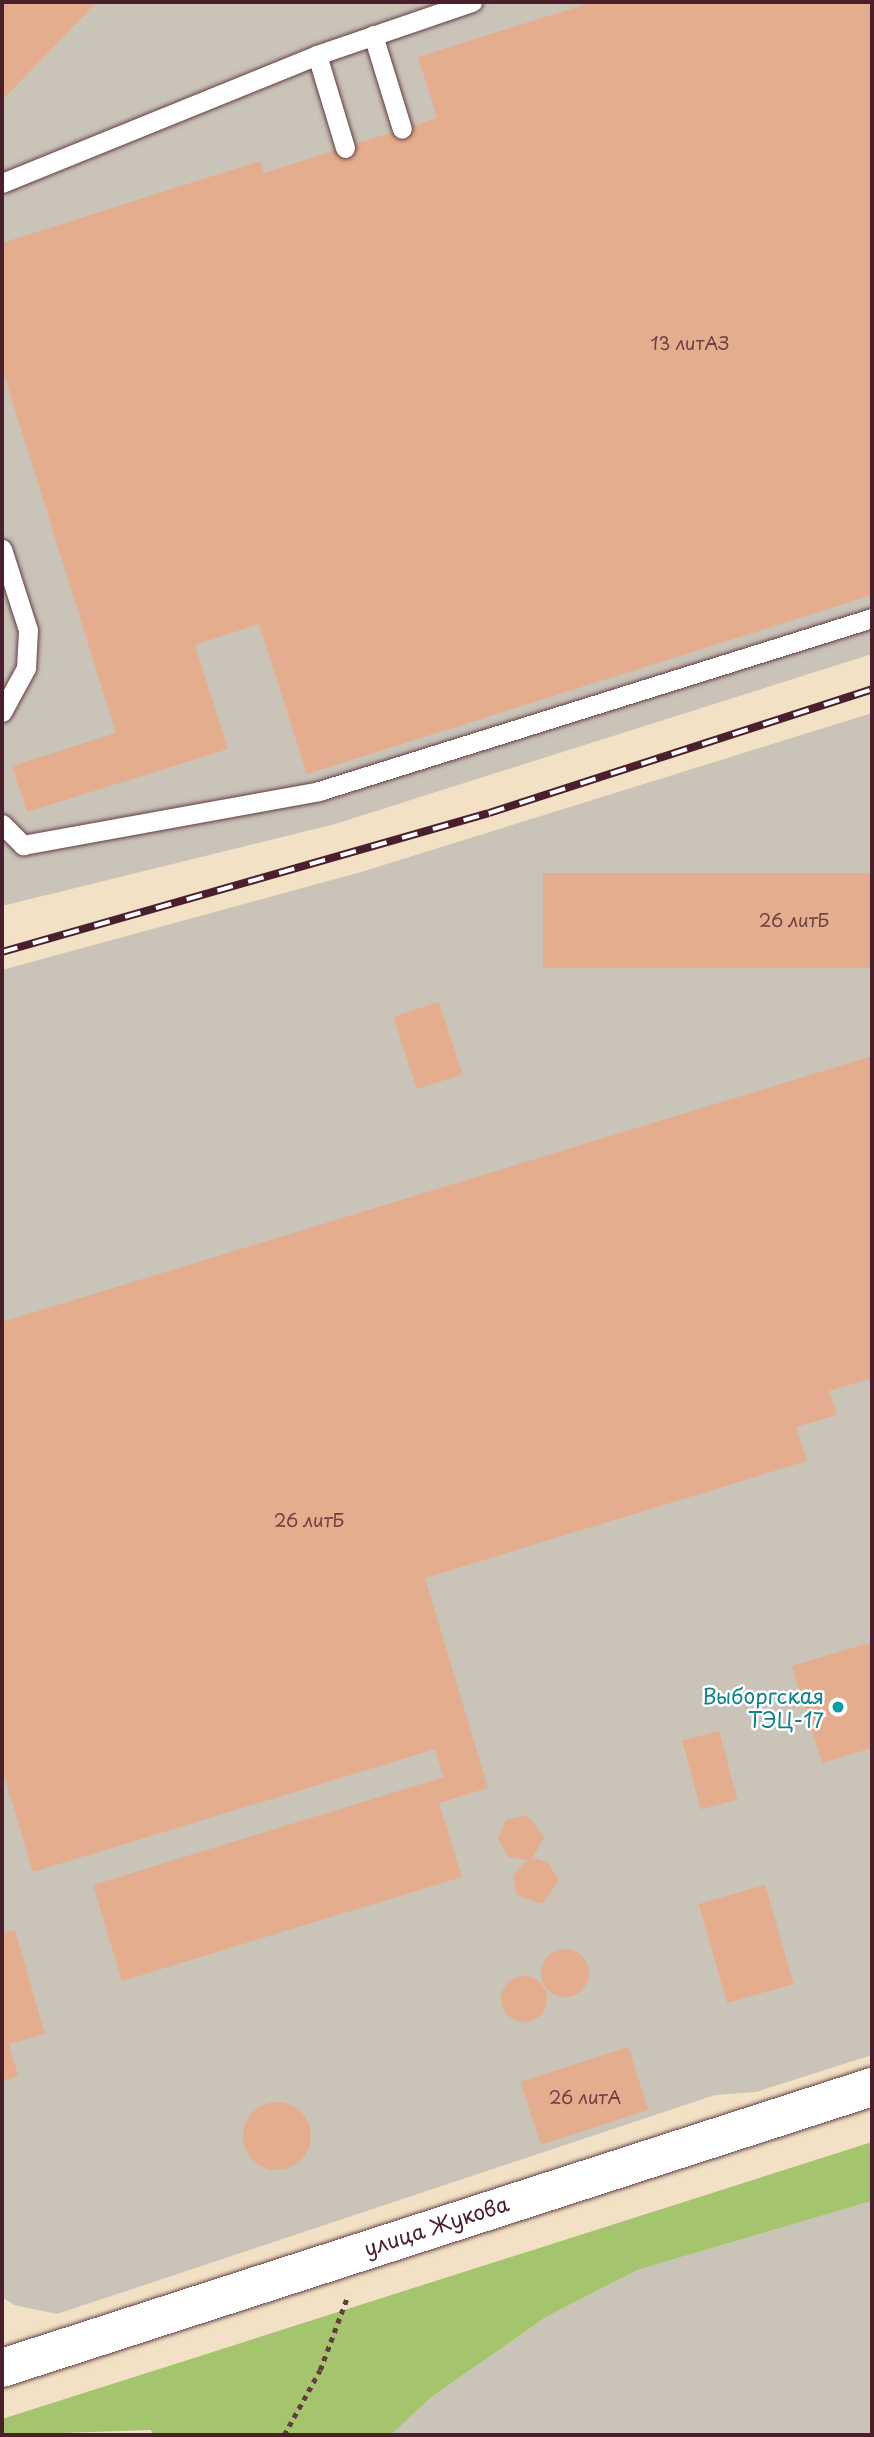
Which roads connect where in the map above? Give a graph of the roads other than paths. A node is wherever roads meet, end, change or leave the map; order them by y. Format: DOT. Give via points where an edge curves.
graph roads {
  1 [pos="472,2"];
  2 [pos="373,35"];
  3 [pos="317,55"];
  4 [pos="402,129"];
  5 [pos="345,148"];
  6 [pos="2,183"];
  7 [pos="2,549"];
  8 [pos="872,618"];
  9 [pos="2,712"];
  10 [pos="2,824"];
  11 [pos="872,2087"];
  12 [pos="2,2368"];
  1 -- 2 [label="lane"];
  2 -- 3 [label="lane"];
  2 -- 4 [label="lane"];
  3 -- 5 [label="lane"];
  3 -- 6 [label="lane"];
  7 -- 9 [label="lane" via="28,630 26,668"];
  8 -- 10 [label="lane" via="319,791 23,845"];
  11 -- 12 [label="street, улица Жукова"];
}
